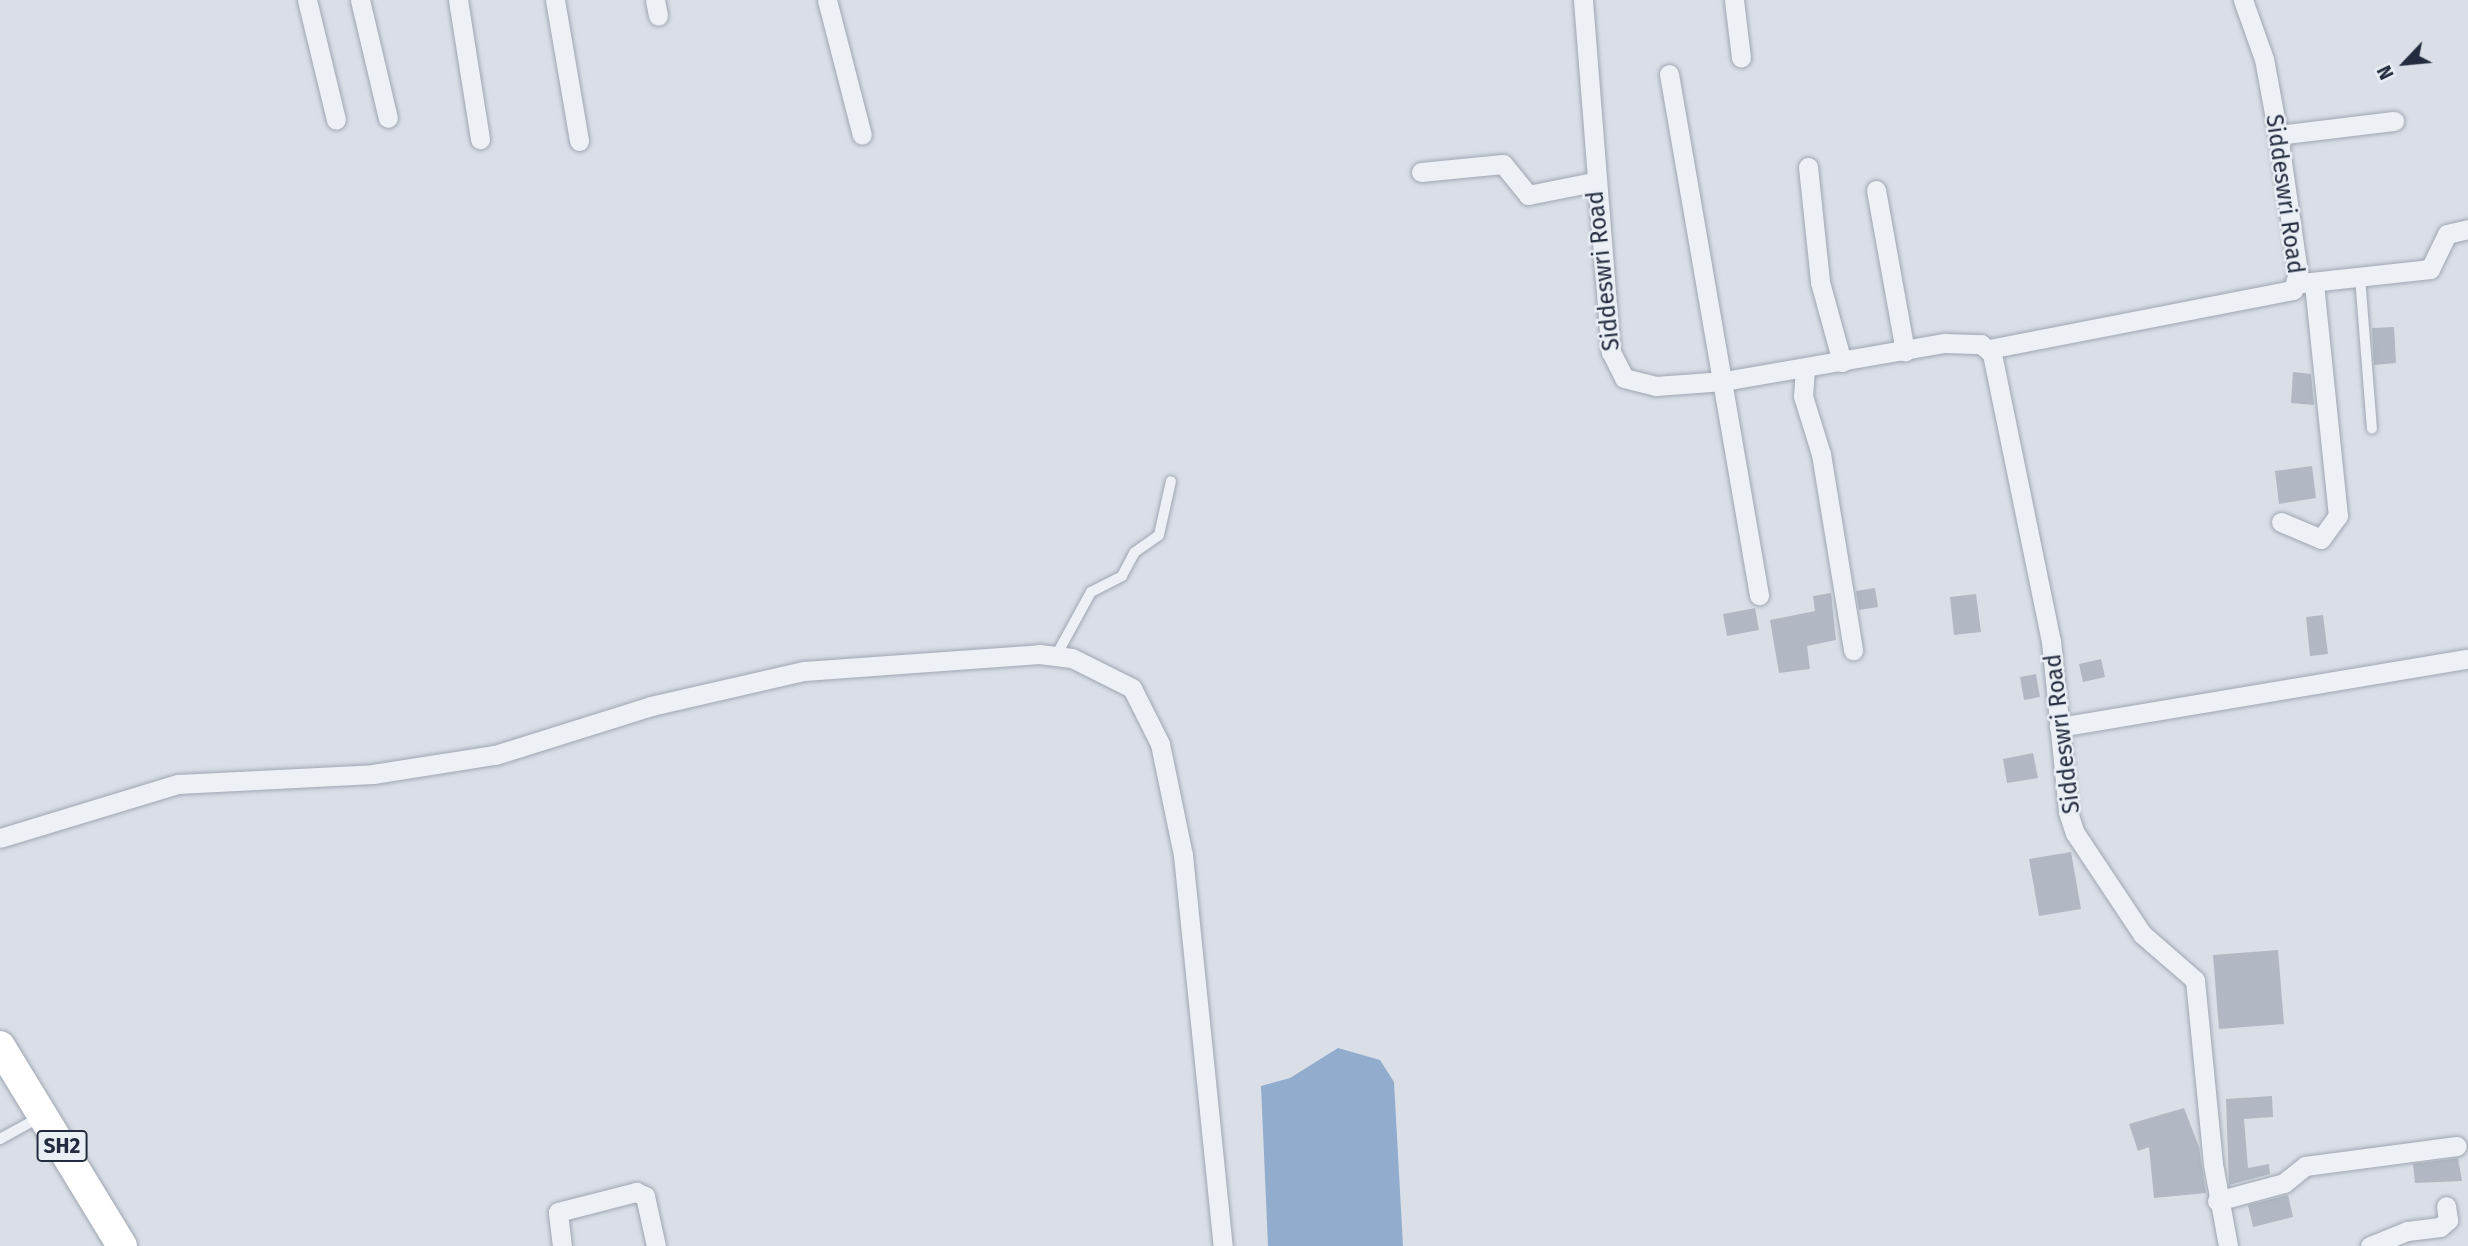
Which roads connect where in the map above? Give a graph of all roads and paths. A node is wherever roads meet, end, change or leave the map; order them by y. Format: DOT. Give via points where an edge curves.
graph roads {
  1 [pos="307,0"];
  2 [pos="360,0"];
  3 [pos="458,0"];
  4 [pos="555,0"];
  5 [pos="827,0"];
  6 [pos="1583,0"];
  7 [pos="1734,0"];
  8 [pos="2243,0"];
  9 [pos="1741,58"];
  10 [pos="1670,74"];
  11 [pos="387,118"];
  12 [pos="336,120"];
  13 [pos="2394,121"];
  14 [pos="862,135"];
  15 [pos="2278,135"];
  16 [pos="480,139"];
  17 [pos="579,141"];
  18 [pos="1808,167"];
  19 [pos="1421,173"];
  20 [pos="1593,182"];
  21 [pos="1876,190"];
  22 [pos="2468,229"];
  23 [pos="2360,277"];
  24 [pos="2306,283"];
  25 [pos="1989,349"];
  26 [pos="1905,351"];
  27 [pos="1842,362"];
  28 [pos="1805,368"];
  29 [pos="1724,381"];
  30 [pos="2372,429"];
  31 [pos="1171,481"];
  32 [pos="2281,522"];
  33 [pos="1759,595"];
  34 [pos="1853,650"];
  35 [pos="1058,654"];
  36 [pos="2467,659"];
  37 [pos="2059,727"];
  38 [pos="0,838"];
  39 [pos="0,1046"];
  40 [pos="44,1115"];
  41 [pos="0,1139"];
  42 [pos="2457,1146"];
  43 [pos="2217,1201"];
  44 [pos="2446,1206"];
  45 [pos="122,1246"];
  46 [pos="562,1246"];
  47 [pos="656,1246"];
  48 [pos="1223,1246"];
  49 [pos="2228,1246"];
  50 [pos="2370,1246"];
  1 -- 12 [label="street"];
  2 -- 11 [label="street"];
  3 -- 16 [label="street"];
  4 -- 17 [label="street"];
  5 -- 14 [label="street"];
  6 -- 20 [label="street, Siddeswri Road"];
  7 -- 9 [label="street"];
  8 -- 15 [label="street, Siddeswri Road" via="2264,59"];
  10 -- 29 [label="street"];
  13 -- 15 [label="street"];
  15 -- 24 [label="street, Siddeswri Road"];
  18 -- 27 [label="street" via="1819,282"];
  19 -- 20 [label="street" via="1503,164 1528,195"];
  20 -- 29 [label="street, Siddeswri Road" via="1615,365 1624,378 1648,385"];
  21 -- 26 [label="street"];
  22 -- 23 [label="street" via="2447,234 2430,269"];
  23 -- 24 [label="street"];
  23 -- 30 [label="lane"];
  24 -- 25 [label="street, Siddeswri Road" via="2287,293"];
  24 -- 32 [label="street" via="2338,516 2321,539"];
  25 -- 26 [label="street, Siddeswri Road" via="1958,343"];
  25 -- 37 [label="street, Siddeswri Road" via="2051,641"];
  26 -- 27 [label="street, Siddeswri Road"];
  27 -- 28 [label="street, Siddeswri Road"];
  28 -- 29 [label="street, Siddeswri Road"];
  28 -- 34 [label="street" via="1803,396 1821,454"];
  29 -- 33 [label="street"];
  31 -- 35 [label="lane" via="1159,534 1135,552 1122,576 1091,592"];
  35 -- 38 [label="street" via="804,671 651,706 495,755 373,774 178,784"];
  35 -- 48 [label="street" via="1118,676 1132,688 1160,744 1183,855"];
  36 -- 37 [label="street"];
  37 -- 43 [label="street, Siddeswri Road" via="2075,833 2142,934 2195,980"];
  39 -- 40 [label="main road, SH2"];
  40 -- 41 [label="lane"];
  40 -- 45 [label="main road, SH2"];
  42 -- 43 [label="street" via="2305,1166 2284,1183"];
  43 -- 49 [label="street, Siddeswri Road"];
  44 -- 50 [label="street" via="2448,1220 2440,1227 2407,1231"];
  46 -- 47 [label="street" via="558,1212 636,1192 645,1196"];
}
